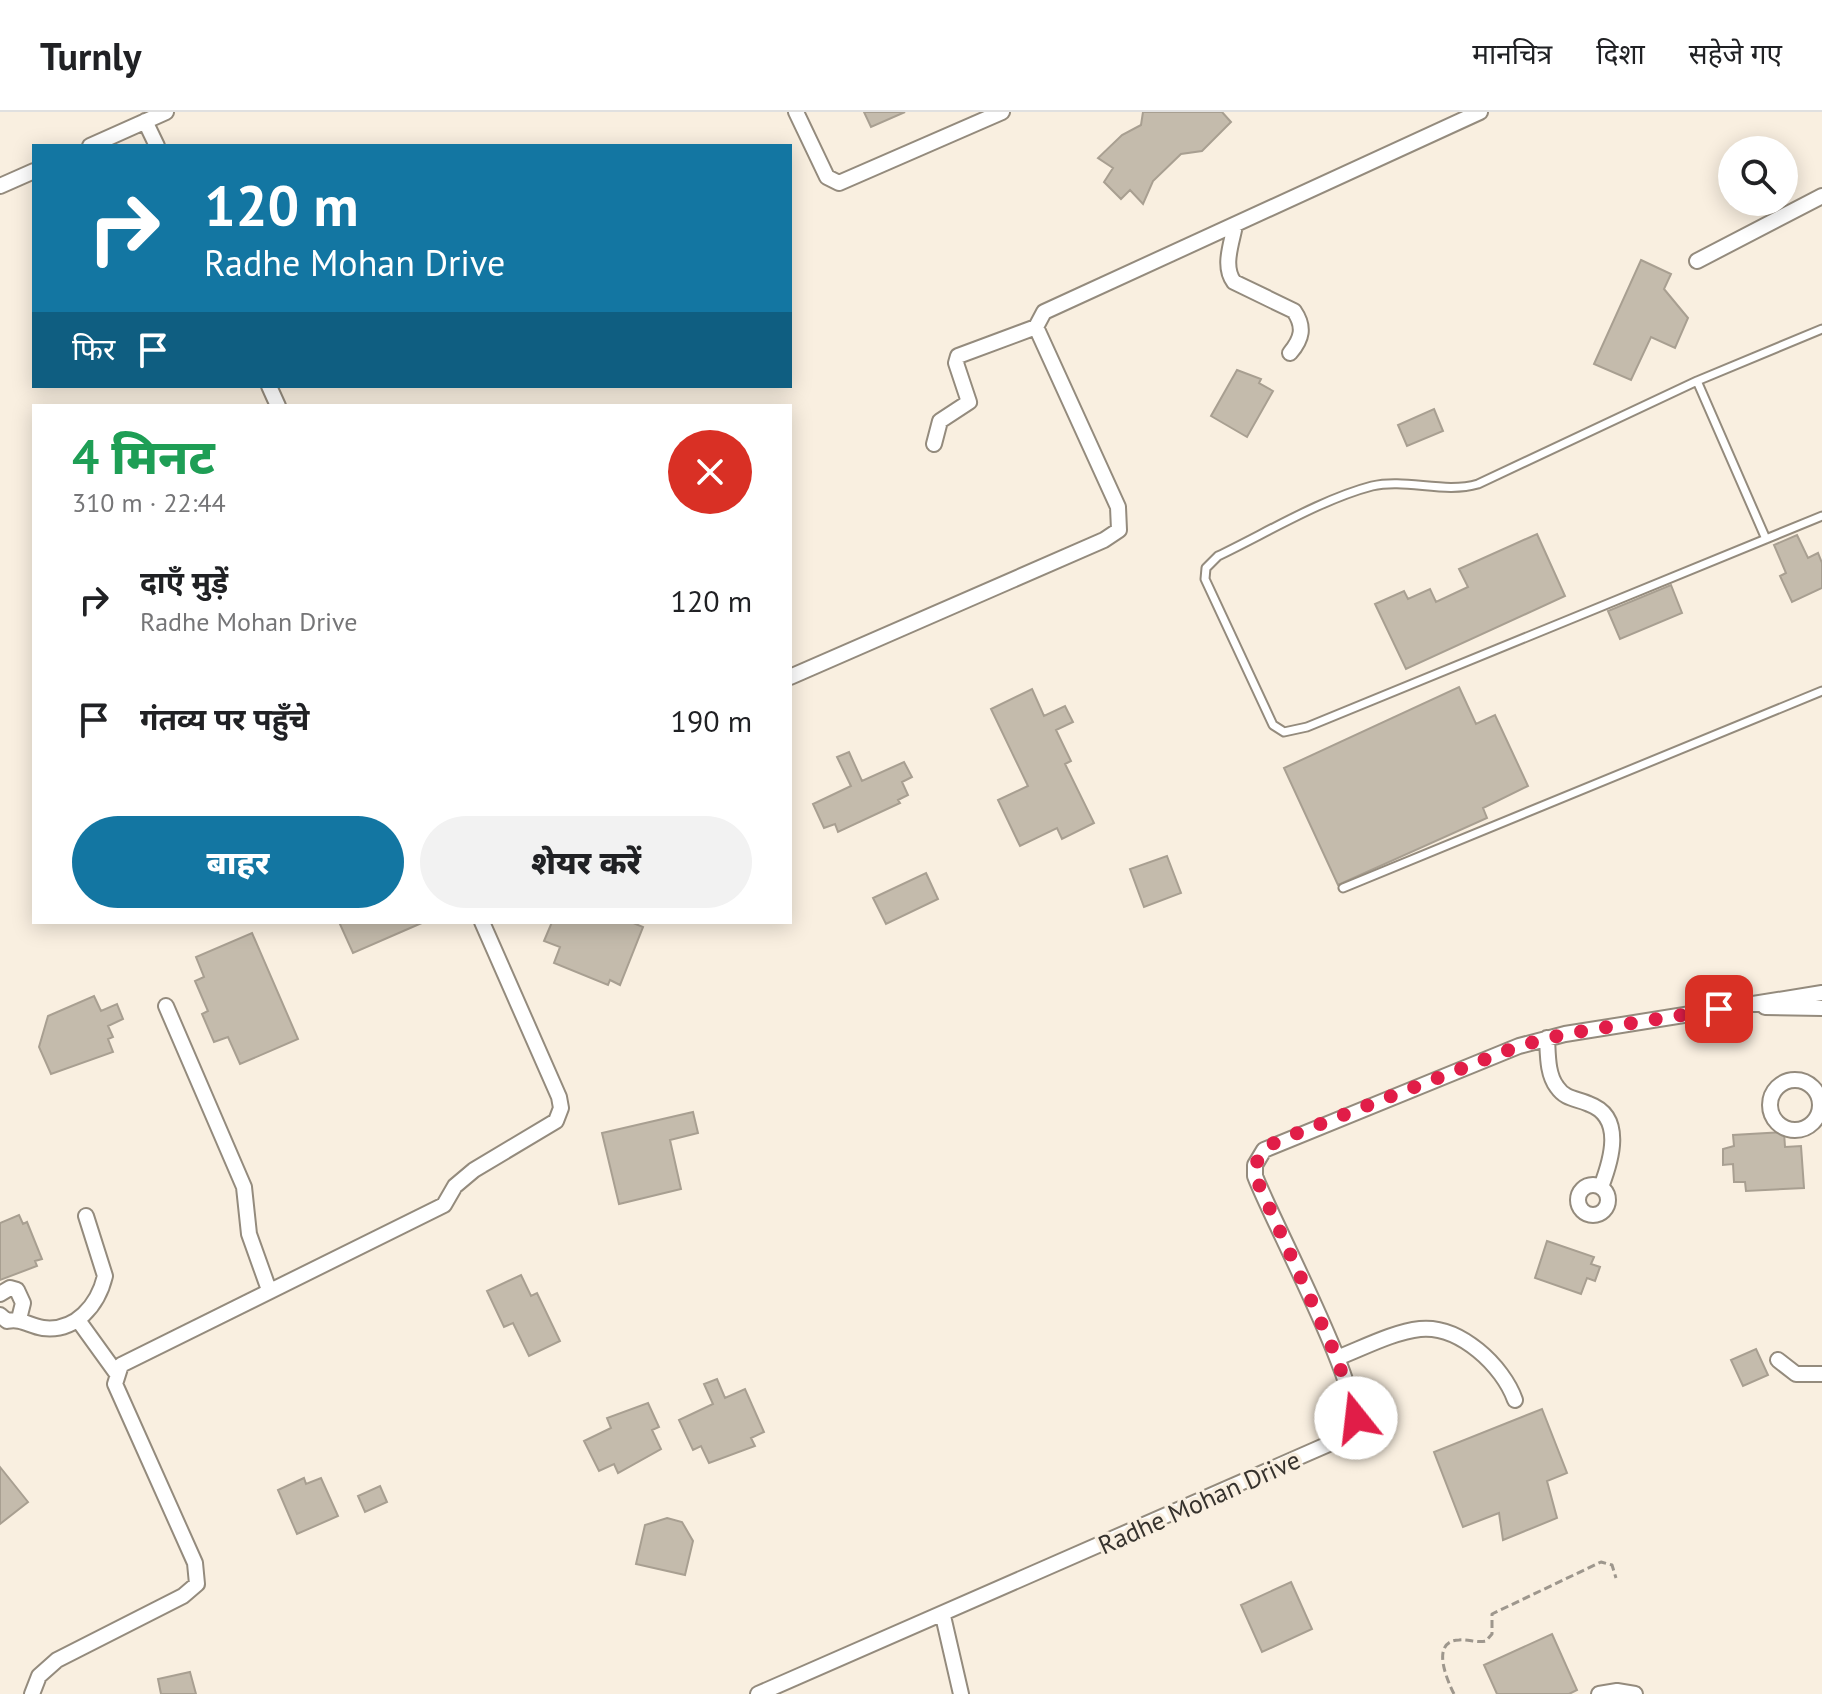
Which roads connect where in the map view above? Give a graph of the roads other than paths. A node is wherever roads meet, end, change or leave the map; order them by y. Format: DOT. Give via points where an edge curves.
graph roads {
  1 [pos="166,112"];
  2 [pos="796,112"];
  3 [pos="1002,112"];
  4 [pos="1480,112"];
  5 [pos="145,121"];
  6 [pos="94,144"];
  7 [pos="156,144"];
  8 [pos="32,172"];
  9 [pos="0,186"];
  10 [pos="1822,196"];
  11 [pos="1235,225"];
  12 [pos="1697,261"];
  13 [pos="1036,327"];
  14 [pos="1822,329"];
  15 [pos="1290,353"];
  16 [pos="1697,381"];
  17 [pos="934,444"];
  18 [pos="1822,516"];
  19 [pos="1766,539"];
  20 [pos="792,676"];
  21 [pos="1822,691"];
  22 [pos="1343,888"];
  23 [pos="483,924"];
  24 [pos="1822,993"];
  25 [pos="1749,1004"];
  26 [pos="166,1006"];
  27 [pos="1822,1008"];
  28 [pos="1547,1038"];
  29 [pos="1601,1187"];
  30 [pos="86,1216"];
  31 [pos="269,1290"];
  32 [pos="0,1294"];
  33 [pos="0,1315"];
  34 [pos="19,1319"];
  35 [pos="78,1320"];
  36 [pos="1337,1358"];
  37 [pos="1778,1360"];
  38 [pos="117,1374"];
  39 [pos="1822,1374"];
  40 [pos="1515,1400"];
  41 [pos="943,1616"];
  42 [pos="32,1694"];
  43 [pos="758,1694"];
  44 [pos="961,1694"];
  45 [pos="1599,1694"];
  46 [pos="1635,1694"];
  1 -- 5 [label="street"];
  2 -- 3 [label="street" via="827,177 839,183"];
  4 -- 11 [label="street"];
  5 -- 6 [label="street"];
  5 -- 7 [label="street"];
  8 -- 9 [label="street"];
  10 -- 12 [label="street"];
  11 -- 13 [label="street" via="1055,306 1040,316"];
  11 -- 15 [label="street" via="1229,276 1294,311 1301,331"];
  13 -- 17 [label="street" via="958,356 969,402 940,421"];
  13 -- 20 [label="street" via="1118,507 1119,530"];
  14 -- 16 [label="lane"];
  16 -- 19 [label="lane"];
  16 -- 19 [label="lane" via="1478,484 1386,484 1343,497 1218,556 1204,573 1208,591 1273,725 1284,732"];
  18 -- 19 [label="lane"];
  21 -- 22 [label="lane"];
  23 -- 31 [label="street" via="559,1097 556,1121 474,1170 455,1186 444,1205"];
  24 -- 25 [label="street, Radhe Mohan Drive"];
  25 -- 27 [label="street"];
  25 -- 28 [label="street, Radhe Mohan Drive"];
  26 -- 31 [label="street" via="244,1187 249,1234"];
  28 -- 29 [label="street" via="1549,1069 1558,1089 1567,1099 1597,1108 1610,1127 1614,1149"];
  28 -- 36 [label="street, Radhe Mohan Drive" via="1277,1141 1258,1157 1255,1176 1265,1202"];
  30 -- 35 [label="street" via="105,1276 98,1300"];
  31 -- 38 [label="street" via="127,1360"];
  32 -- 34 [label="street" via="17,1290 23,1303"];
  33 -- 34 [label="street" via="7,1321"];
  34 -- 35 [label="street" via="45,1329"];
  35 -- 38 [label="street"];
  36 -- 40 [label="street" via="1417,1329 1439,1331 1494,1364 1508,1379"];
  36 -- 41 [label="street, Radhe Mohan Drive" via="1355,1412 1353,1426 1343,1436"];
  37 -- 39 [label="street" via="1796,1374"];
  38 -- 42 [label="street" via="115,1384 195,1563 197,1584 57,1660 39,1676"];
  41 -- 43 [label="street, Radhe Mohan Drive"];
  41 -- 44 [label="street"];
  45 -- 46 [label="street"];
}
